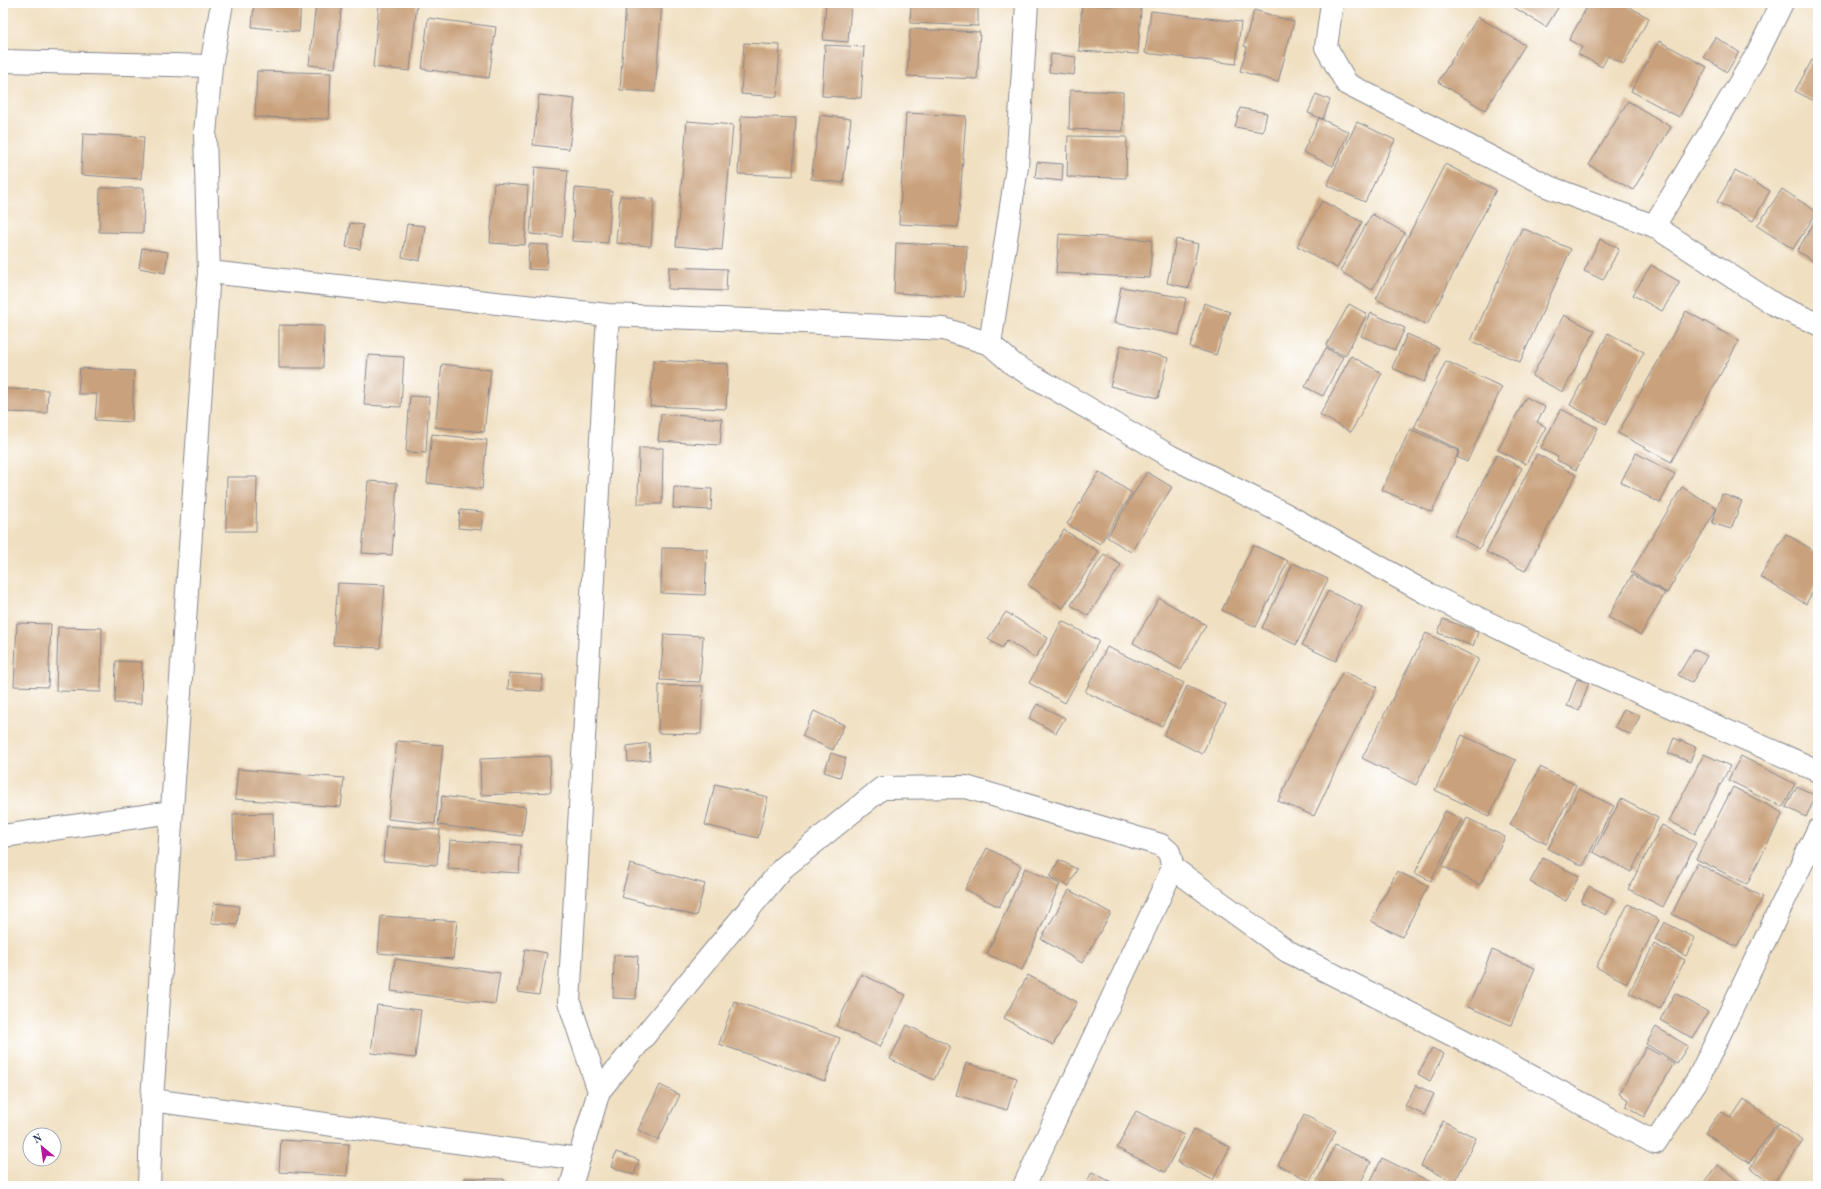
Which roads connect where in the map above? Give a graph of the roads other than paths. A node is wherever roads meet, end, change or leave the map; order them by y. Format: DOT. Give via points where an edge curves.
graph roads {
  1 [pos="222,3"];
  2 [pos="1027,3"];
  3 [pos="1332,3"];
  4 [pos="1782,3"];
  5 [pos="3,61"];
  6 [pos="211,66"];
  7 [pos="1654,226"];
  8 [pos="209,272"];
  9 [pos="608,315"];
  10 [pos="1818,324"];
  11 [pos="990,344"];
  12 [pos="1818,771"];
  13 [pos="172,812"];
  14 [pos="1818,830"];
  15 [pos="3,836"];
  16 [pos="1174,868"];
  17 [pos="599,1092"];
  18 [pos="152,1100"];
  19 [pos="579,1159"];
  20 [pos="149,1186"];
  21 [pos="571,1186"];
  22 [pos="1024,1186"];
  1 -- 6 [label="street"];
  2 -- 11 [label="street" via="1017,167"];
  3 -- 7 [label="street" via="1326,47 1347,84 1550,187"];
  4 -- 7 [label="street" via="1757,54"];
  5 -- 6 [label="street"];
  6 -- 8 [label="street" via="205,134"];
  7 -- 10 [label="street" via="1777,306"];
  8 -- 9 [label="street"];
  8 -- 13 [label="street"];
  9 -- 11 [label="street" via="944,329"];
  9 -- 17 [label="street" via="569,1002"];
  11 -- 12 [label="street" via="1014,365 1170,456 1285,514 1428,594 1561,658"];
  13 -- 15 [label="street"];
  13 -- 18 [label="street"];
  14 -- 16 [label="street" via="1698,1079 1655,1143 1488,1053 1287,950"];
  16 -- 17 [label="street" via="1170,852 1161,845 966,787 882,788 783,868"];
  16 -- 22 [label="street"];
  17 -- 19 [label="street"];
  18 -- 19 [label="street"];
  18 -- 20 [label="street"];
  19 -- 21 [label="street"];
}
